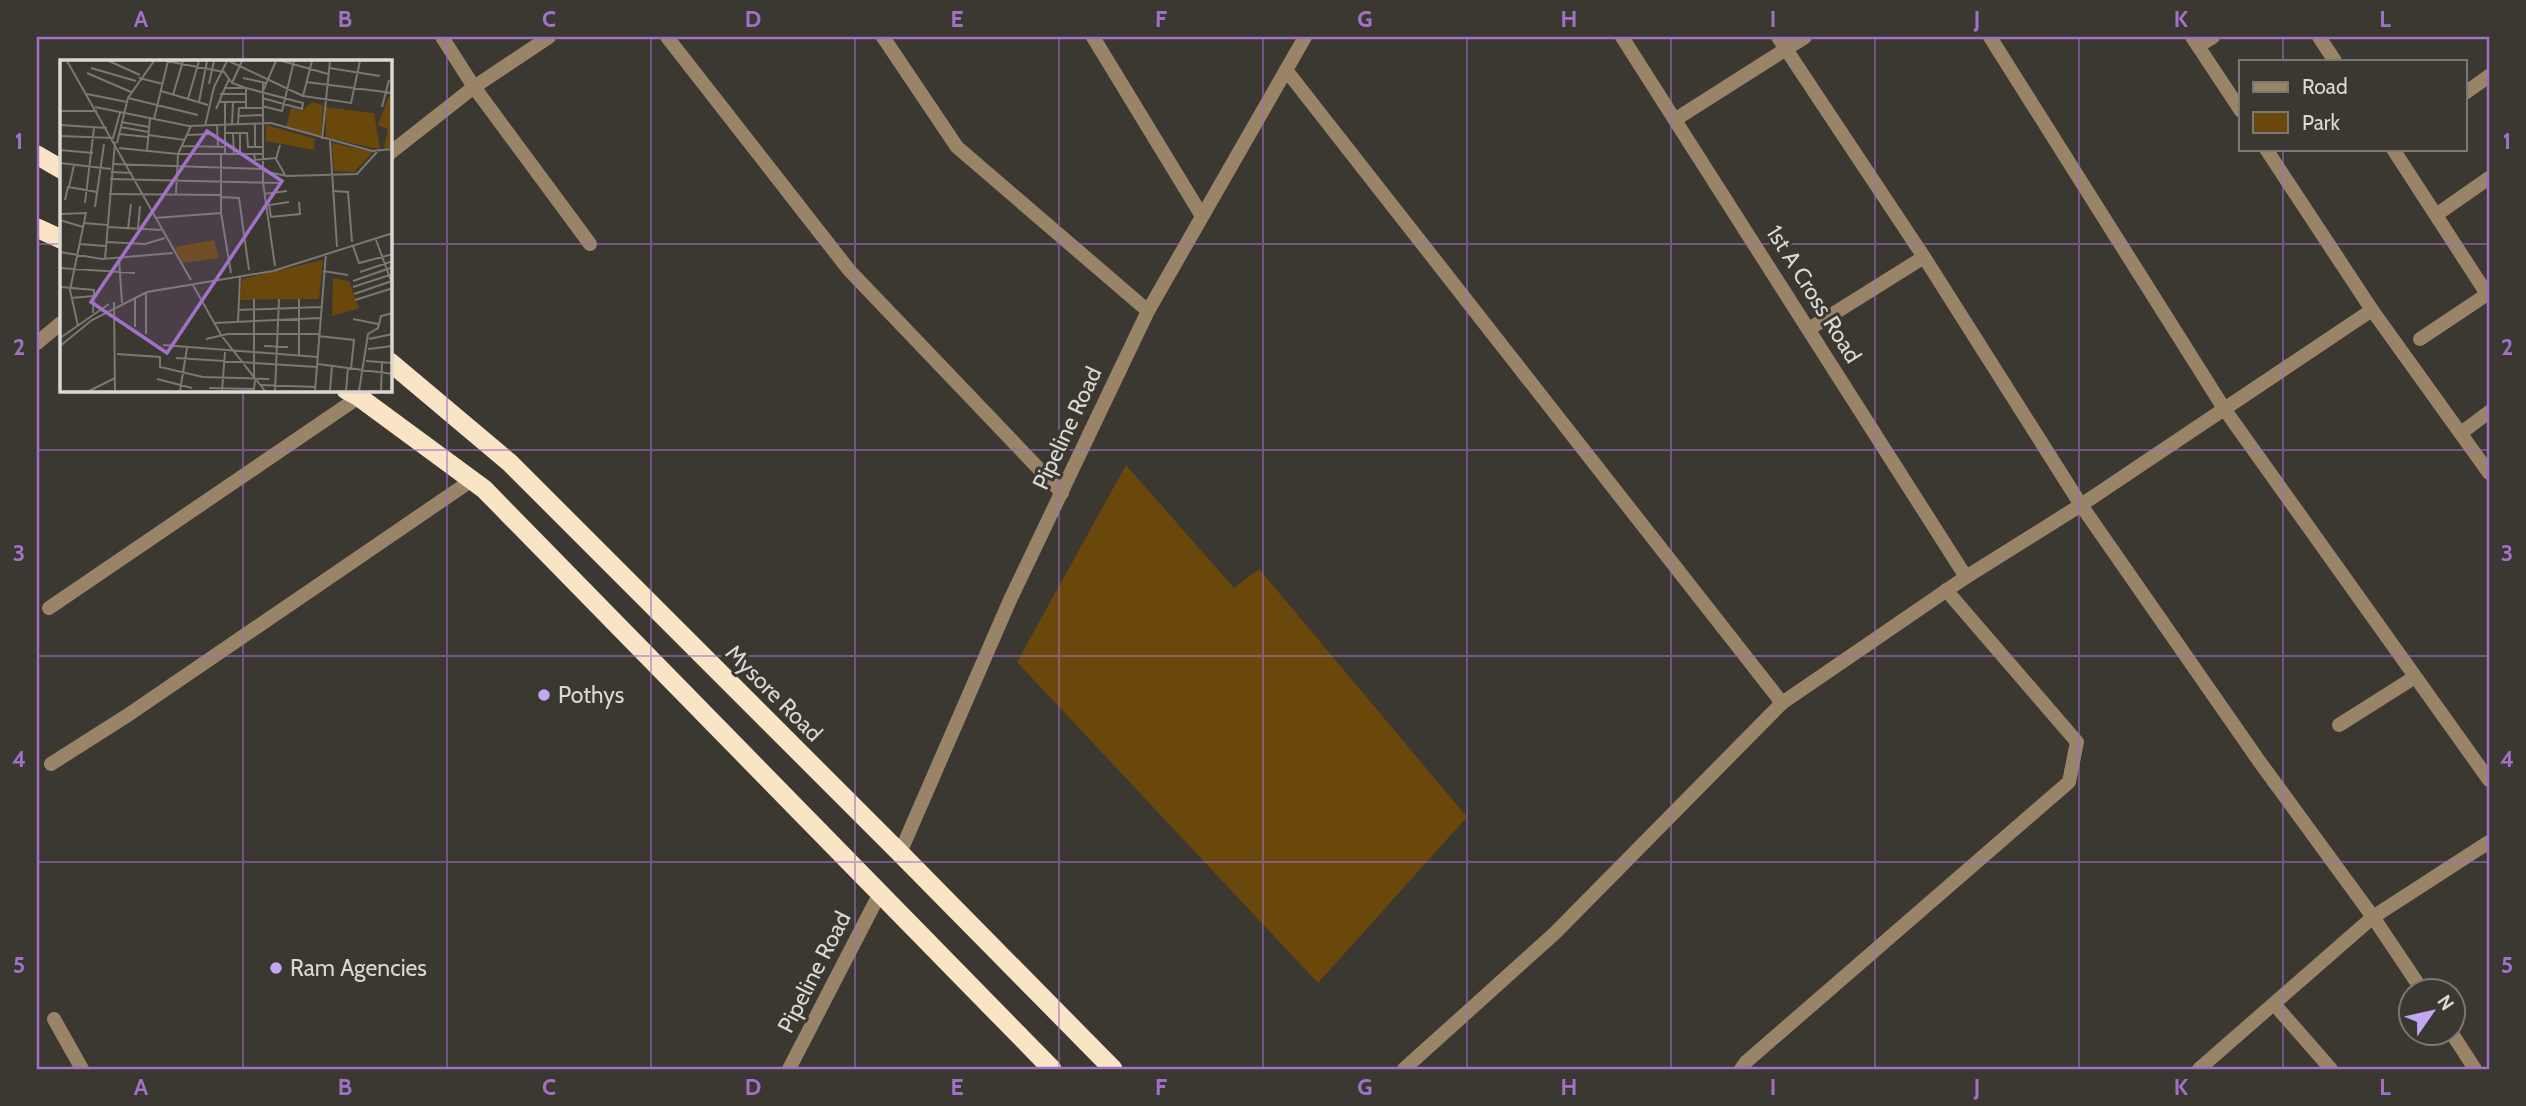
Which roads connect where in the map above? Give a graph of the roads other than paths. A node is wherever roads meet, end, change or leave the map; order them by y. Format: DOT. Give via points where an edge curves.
graph roads {
  1 [pos="442,37"];
  2 [pos="549,37"];
  3 [pos="667,37"];
  4 [pos="883,37"];
  5 [pos="1093,37"];
  6 [pos="1305,37"];
  7 [pos="1622,37"];
  8 [pos="1805,37"];
  9 [pos="1990,37"];
  10 [pos="2213,37"];
  11 [pos="2319,37"];
  12 [pos="2195,42"];
  13 [pos="1782,43"];
  14 [pos="2334,60"];
  15 [pos="1286,70"];
  16 [pos="2489,76"];
  17 [pos="474,87"];
  18 [pos="2466,92"];
  19 [pos="2239,108"];
  20 [pos="1676,119"];
  21 [pos="2267,150"];
  22 [pos="2394,150"];
  23 [pos="392,151"];
  24 [pos="37,155"];
  25 [pos="60,168"];
  26 [pos="2489,178"];
  27 [pos="2436,215"];
  28 [pos="1202,216"];
  29 [pos="37,228"];
  30 [pos="60,239"];
  31 [pos="590,244"];
  32 [pos="1924,257"];
  33 [pos="2488,293"];
  34 [pos="2372,310"];
  35 [pos="1148,311"];
  36 [pos="60,324"];
  37 [pos="1809,329"];
  38 [pos="2420,339"];
  39 [pos="37,343"];
  40 [pos="392,364"];
  41 [pos="353,394"];
  42 [pos="2225,410"];
  43 [pos="2489,412"];
  44 [pos="2461,433"];
  45 [pos="2489,473"];
  46 [pos="472,480"];
  47 [pos="1062,493"];
  48 [pos="2081,505"];
  49 [pos="1966,577"];
  50 [pos="1946,590"];
  51 [pos="49,608"];
  52 [pos="2415,677"];
  53 [pos="1782,703"];
  54 [pos="2339,725"];
  55 [pos="51,764"];
  56 [pos="2489,780"];
  57 [pos="2489,842"];
  58 [pos="900,853"];
  59 [pos="879,895"];
  60 [pos="2373,917"];
  61 [pos="2413,976"];
  62 [pos="2274,1004"];
  63 [pos="54,1019"];
  64 [pos="2460,1046"];
  65 [pos="82,1069"];
  66 [pos="789,1069"];
  67 [pos="1052,1069"];
  68 [pos="1113,1069"];
  69 [pos="1404,1069"];
  70 [pos="1741,1069"];
  71 [pos="2199,1069"];
  72 [pos="2331,1069"];
  73 [pos="2475,1069"];
  1 -- 17 [label="street"];
  2 -- 17 [label="street"];
  3 -- 47 [label="street" via="849,270"];
  4 -- 35 [label="street" via="957,147"];
  5 -- 28 [label="street"];
  6 -- 15 [label="street, Pipeline Road"];
  7 -- 20 [label="street, 1st A Cross Road"];
  8 -- 13 [label="street"];
  9 -- 42 [label="street"];
  10 -- 12 [label="street"];
  11 -- 14 [label="street"];
  12 -- 19 [label="street"];
  13 -- 20 [label="street"];
  13 -- 32 [label="street"];
  15 -- 28 [label="street, Pipeline Road"];
  15 -- 53 [label="street"];
  16 -- 18 [label="street"];
  17 -- 23 [label="street"];
  17 -- 31 [label="street"];
  20 -- 37 [label="street, 1st A Cross Road"];
  21 -- 34 [label="street"];
  22 -- 27 [label="street"];
  24 -- 25 [label="highway"];
  26 -- 27 [label="street"];
  27 -- 33 [label="street"];
  28 -- 35 [label="street, Pipeline Road"];
  29 -- 30 [label="highway"];
  32 -- 37 [label="street"];
  32 -- 48 [label="street"];
  33 -- 38 [label="street"];
  34 -- 42 [label="street"];
  34 -- 44 [label="street"];
  35 -- 47 [label="street, Pipeline Road"];
  36 -- 39 [label="street"];
  37 -- 49 [label="street, 1st A Cross Road"];
  40 -- 58 [label="highway, Mysore Road" via="510,463"];
  41 -- 46 [label="highway"];
  41 -- 51 [label="street"];
  42 -- 48 [label="street"];
  42 -- 52 [label="street"];
  43 -- 44 [label="street"];
  44 -- 45 [label="street"];
  46 -- 55 [label="street"];
  46 -- 59 [label="highway"];
  47 -- 58 [label="street, Pipeline Road" via="1010,600"];
  48 -- 49 [label="street"];
  48 -- 60 [label="street"];
  49 -- 50 [label="street"];
  50 -- 53 [label="street"];
  50 -- 70 [label="street" via="2077,742 2069,782"];
  52 -- 54 [label="street"];
  52 -- 56 [label="street"];
  53 -- 69 [label="street" via="1555,933"];
  57 -- 60 [label="street"];
  58 -- 68 [label="highway, Mysore Road"];
  59 -- 66 [label="street, Pipeline Road"];
  59 -- 67 [label="highway"];
  60 -- 61 [label="street"];
  60 -- 62 [label="street"];
  62 -- 71 [label="street"];
  62 -- 72 [label="street"];
  63 -- 65 [label="street"];
  64 -- 73 [label="street"];
}
